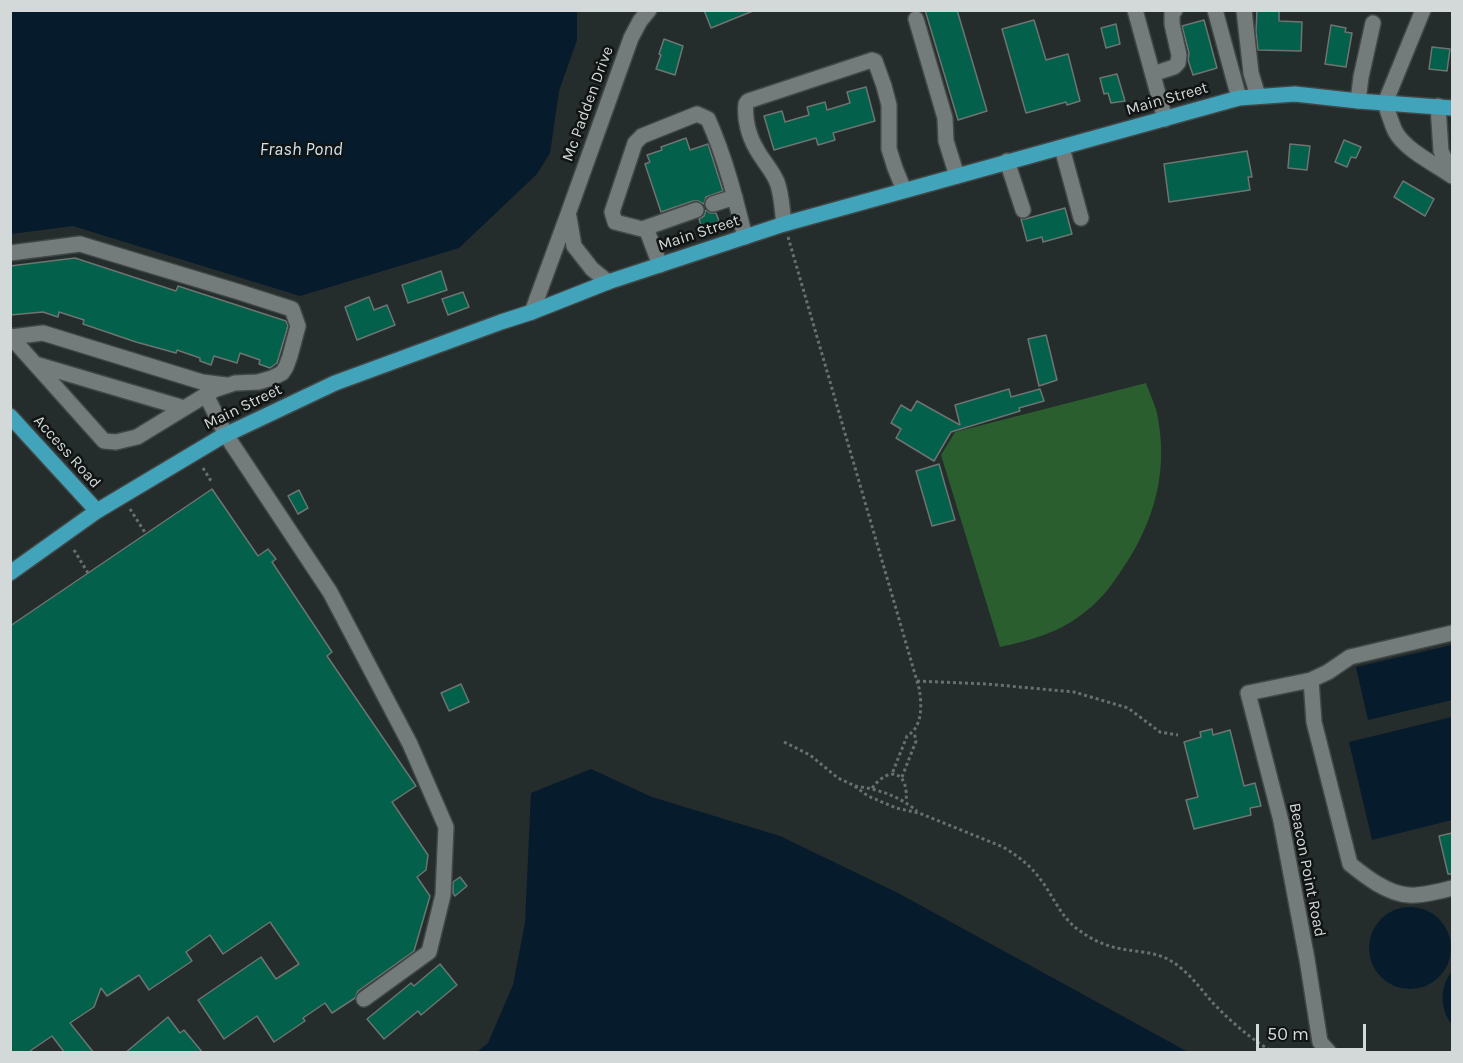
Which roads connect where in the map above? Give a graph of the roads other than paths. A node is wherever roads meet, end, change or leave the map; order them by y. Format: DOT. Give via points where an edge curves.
graph roads {
  1 [pos="649,10"];
  2 [pos="1135,10"];
  3 [pos="1175,10"];
  4 [pos="1215,10"];
  5 [pos="1244,10"];
  6 [pos="1423,10"];
  7 [pos="916,19"];
  8 [pos="1373,23"];
  9 [pos="1153,74"];
  10 [pos="1258,96"];
  11 [pos="1239,98"];
  12 [pos="1358,101"];
  13 [pos="1385,103"];
  14 [pos="1445,107"];
  15 [pos="1165,119"];
  16 [pos="1062,148"];
  17 [pos="1007,161"];
  18 [pos="1452,175"];
  19 [pos="957,176"];
  20 [pos="904,190"];
  21 [pos="735,197"];
  22 [pos="713,204"];
  23 [pos="696,210"];
  24 [pos="1023,210"];
  25 [pos="568,214"];
  26 [pos="1081,218"];
  27 [pos="784,224"];
  28 [pos="646,228"];
  29 [pos="745,237"];
  30 [pos="10,253"];
  31 [pos="660,265"];
  32 [pos="608,282"];
  33 [pos="532,312"];
  34 [pos="11,336"];
  35 [pos="35,364"];
  36 [pos="229,385"];
  37 [pos="206,395"];
  38 [pos="184,408"];
  39 [pos="10,416"];
  40 [pos="226,435"];
  41 [pos="97,512"];
  42 [pos="10,573"];
  43 [pos="1452,633"];
  44 [pos="1311,680"];
  45 [pos="1452,888"];
  46 [pos="364,999"];
  47 [pos="1329,1053"];
  1 -- 25 [label="street, Mc Padden Drive" via="631,38"];
  2 -- 9 [label="street"];
  3 -- 9 [label="street" via="1172,24 1178,63"];
  4 -- 11 [label="street"];
  5 -- 10 [label="street" via="1251,73"];
  6 -- 13 [label="street"];
  7 -- 19 [label="street" via="945,118 946,141"];
  8 -- 12 [label="street"];
  9 -- 15 [label="street"];
  10 -- 11 [label="main road, Main Street"];
  10 -- 12 [label="main road, Main Street" via="1295,94"];
  11 -- 15 [label="main road, Main Street"];
  12 -- 13 [label="main road, Main Street"];
  13 -- 14 [label="main road, Main Street"];
  13 -- 18 [label="street" via="1401,139"];
  14 -- 18 [label="street" via="1440,150"];
  15 -- 16 [label="main road, Main Street"];
  16 -- 17 [label="main road, Main Street"];
  16 -- 26 [label="street"];
  17 -- 19 [label="main road, Main Street"];
  17 -- 24 [label="street"];
  19 -- 20 [label="main road, Main Street"];
  20 -- 27 [label="main road, Main Street"];
  20 -- 27 [label="street" via="889,149 889,105 872,60 746,104 752,140 776,181"];
  21 -- 22 [label="street"];
  21 -- 28 [label="street" via="708,118 697,114 642,136 635,143 612,212 615,222"];
  21 -- 29 [label="street"];
  23 -- 28 [label="street"];
  25 -- 32 [label="street, Mc Padden Drive" via="573,246"];
  25 -- 33 [label="street, Mc Padden Drive"];
  27 -- 29 [label="main road, Main Street"];
  28 -- 31 [label="street"];
  29 -- 31 [label="main road, Main Street"];
  30 -- 36 [label="street" via="80,244 292,309 297,326 282,372 258,382"];
  31 -- 32 [label="main road, Main Street"];
  32 -- 33 [label="main road, Main Street"];
  33 -- 40 [label="main road, Main Street" via="335,383"];
  34 -- 35 [label="street"];
  34 -- 36 [label="street" via="43,333 202,382"];
  35 -- 38 [label="street"];
  35 -- 38 [label="street" via="104,441 137,437"];
  36 -- 37 [label="street"];
  37 -- 38 [label="street"];
  37 -- 40 [label="street"];
  39 -- 41 [label="main road, Access Road"];
  40 -- 41 [label="main road, Main Street"];
  40 -- 46 [label="street" via="330,592 410,744 446,827 443,895 429,952"];
  41 -- 42 [label="main road, Main Street"];
  43 -- 44 [label="street" via="1350,657"];
  44 -- 45 [label="street" via="1314,722 1350,864 1384,888 1409,895"];
  44 -- 47 [label="street, Beacon Point Road" via="1248,693 1281,822 1320,1041"];
}
